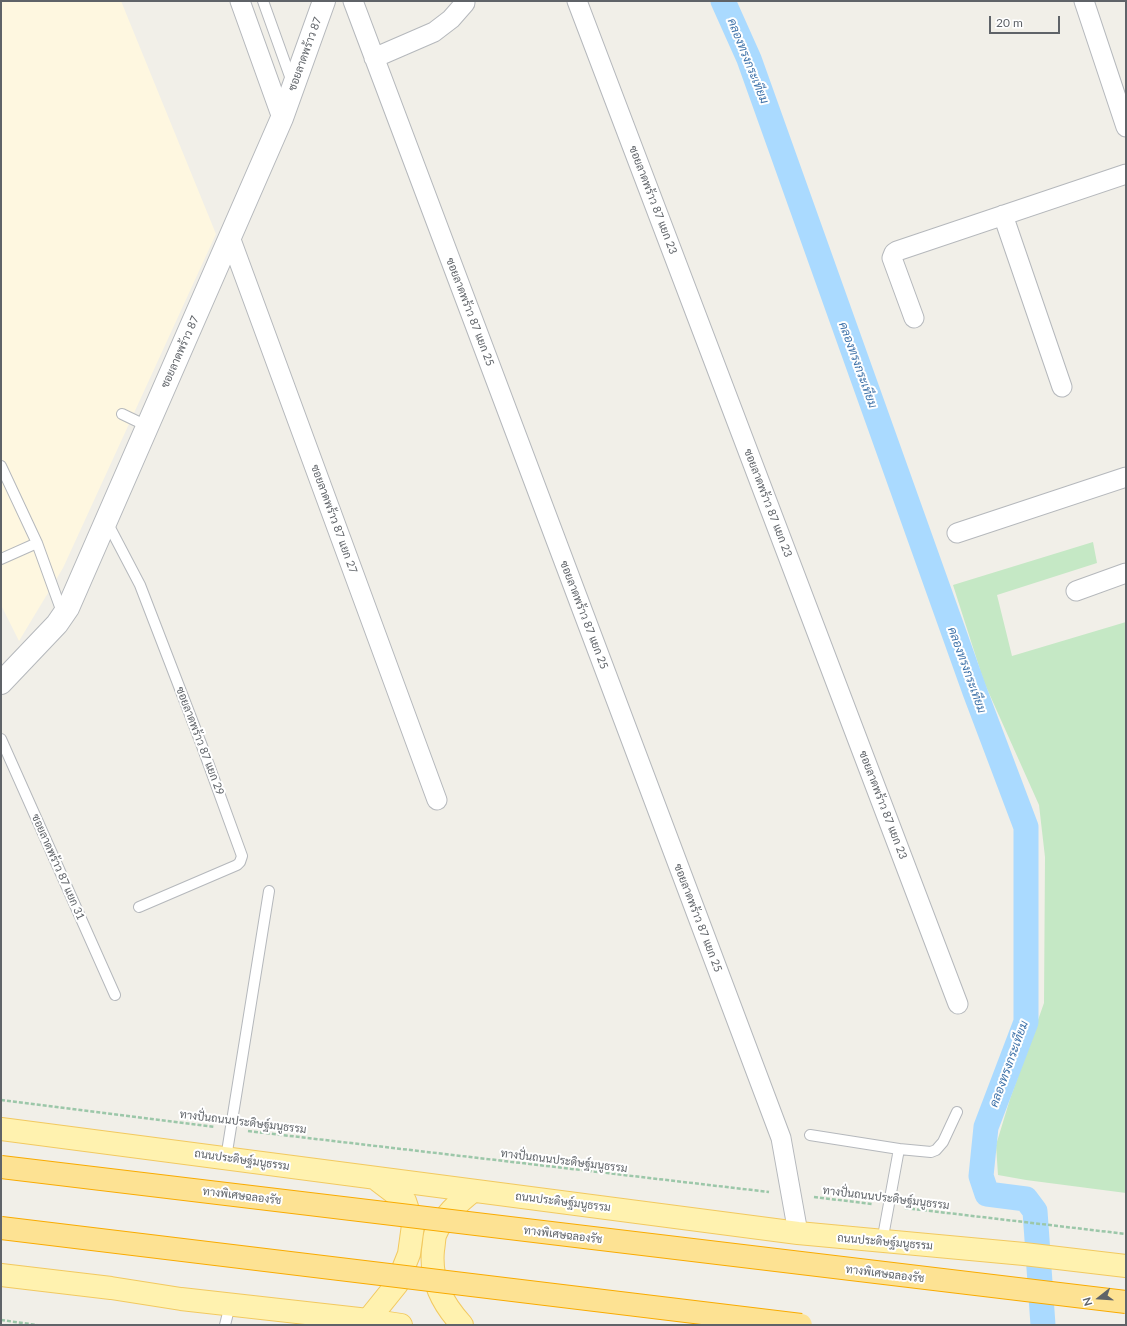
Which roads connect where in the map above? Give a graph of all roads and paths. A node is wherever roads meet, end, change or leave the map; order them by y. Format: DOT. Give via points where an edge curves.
graph roads {
  1 [pos="240,1"];
  2 [pos="263,1"];
  3 [pos="324,1"];
  4 [pos="353,1"];
  5 [pos="577,1"];
  6 [pos="1084,1"];
  7 [pos="465,3"];
  8 [pos="374,58"];
  9 [pos="293,86"];
  10 [pos="282,118"];
  11 [pos="1126,128"];
  12 [pos="1126,174"];
  13 [pos="1003,215"];
  14 [pos="230,237"];
  15 [pos="914,318"];
  16 [pos="1062,387"];
  17 [pos="122,414"];
  18 [pos="147,426"];
  19 [pos="1,466"];
  20 [pos="1126,477"];
  21 [pos="106,520"];
  22 [pos="957,533"];
  23 [pos="37,543"];
  24 [pos="1,559"];
  25 [pos="1126,573"];
  26 [pos="1076,591"];
  27 [pos="63,617"];
  28 [pos="1,683"];
  29 [pos="1,739"];
  30 [pos="437,800"];
  31 [pos="269,891"];
  32 [pos="139,907"];
  33 [pos="115,995"];
  34 [pos="958,1004"];
  35 [pos="1,1100"];
  36 [pos="957,1112"];
  37 [pos="1,1129"];
  38 [pos="232,1129"];
  39 [pos="810,1135"];
  40 [pos="899,1149"];
  41 [pos="226,1158"];
  42 [pos="1,1167"];
  43 [pos="373,1178"];
  44 [pos="473,1191"];
  45 [pos="792,1195"];
  46 [pos="889,1206"];
  47 [pos="1,1228"];
  48 [pos="798,1233"];
  49 [pos="1126,1234"];
  50 [pos="882,1242"];
  51 [pos="1126,1266"];
  52 [pos="1,1275"];
  53 [pos="1126,1302"];
  54 [pos="228,1315"];
  55 [pos="1,1320"];
  56 [pos="368,1320"];
  57 [pos="37,1325"];
  58 [pos="401,1325"];
  59 [pos="462,1325"];
  60 [pos="801,1325"];
  1 -- 10 [label="street"];
  2 -- 9 [label="lane"];
  3 -- 9 [label="street, ซอยลาดพร้าว 87"];
  4 -- 8 [label="street, ซอยลาดพร้าว 87 แยก 25"];
  5 -- 34 [label="street, ซอยลาดพร้าว 87 แยก 23"];
  6 -- 11 [label="street"];
  7 -- 8 [label="street" via="451,19 434,32"];
  8 -- 45 [label="street, ซอยลาดพร้าว 87 แยก 25" via="781,1138"];
  9 -- 10 [label="street, ซอยลาดพร้าว 87"];
  10 -- 14 [label="street, ซอยลาดพร้าว 87"];
  12 -- 13 [label="street"];
  13 -- 15 [label="street" via="894,253 893,262"];
  13 -- 16 [label="street"];
  14 -- 18 [label="street, ซอยลาดพร้าว 87"];
  14 -- 30 [label="street, ซอยลาดพร้าว 87 แยก 27"];
  17 -- 18 [label="lane"];
  18 -- 21 [label="street, ซอยลาดพร้าว 87"];
  19 -- 23 [label="lane"];
  20 -- 22 [label="street"];
  21 -- 27 [label="street, ซอยลาดพร้าว 87"];
  21 -- 32 [label="lane, ซอยลาดพร้าว 87 แยก 29" via="140,585 242,856 237,865"];
  23 -- 24 [label="lane"];
  23 -- 27 [label="lane"];
  25 -- 26 [label="street"];
  27 -- 28 [label="street, ซอยลาดพร้าว 87"];
  29 -- 33 [label="lane, ซอยลาดพร้าว 87 แยก 31"];
  31 -- 38 [label="lane"];
  35 -- 38 [label="path, ทางปั่นถนนประดิษฐ์มนูธรรม"];
  36 -- 40 [label="lane" via="943,1142 936,1150 927,1152"];
  37 -- 41 [label="main road, ถนนประดิษฐ์มนูธรรม"];
  38 -- 41 [label="lane"];
  38 -- 45 [label="path, ทางปั่นถนนประดิษฐ์มนูธรรม"];
  39 -- 40 [label="lane"];
  40 -- 46 [label="lane"];
  41 -- 43 [label="main road, ถนนประดิษฐ์มนูธรรม"];
  42 -- 53 [label="highway, ทางพิเศษฉลองรัช, bridge"];
  43 -- 44 [label="main road, ถนนประดิษฐ์มนูธรรม"];
  43 -- 56 [label="main road" via="406,1201 413,1225 409,1254 397,1284"];
  44 -- 48 [label="main road, ถนนประดิษฐ์มนูธรรม"];
  44 -- 59 [label="main road" via="457,1203 443,1221 435,1236 432,1264 439,1294"];
  45 -- 46 [label="path, ทางปั่นถนนประดิษฐ์มนูธรรม"];
  45 -- 48 [label="street, ซอยลาดพร้าว 87 แยก 25"];
  46 -- 49 [label="path, ทางปั่นถนนประดิษฐ์มนูธรรม"];
  46 -- 50 [label="lane"];
  47 -- 60 [label="highway, bridge"];
  48 -- 50 [label="main road, ถนนประดิษฐ์มนูธรรม"];
  50 -- 51 [label="main road, ถนนประดิษฐ์มนูธรรม"];
  52 -- 54 [label="main road" via="181,1299"];
  54 -- 56 [label="main road"];
  55 -- 57 [label="path"];
  56 -- 58 [label="main road"];
}
